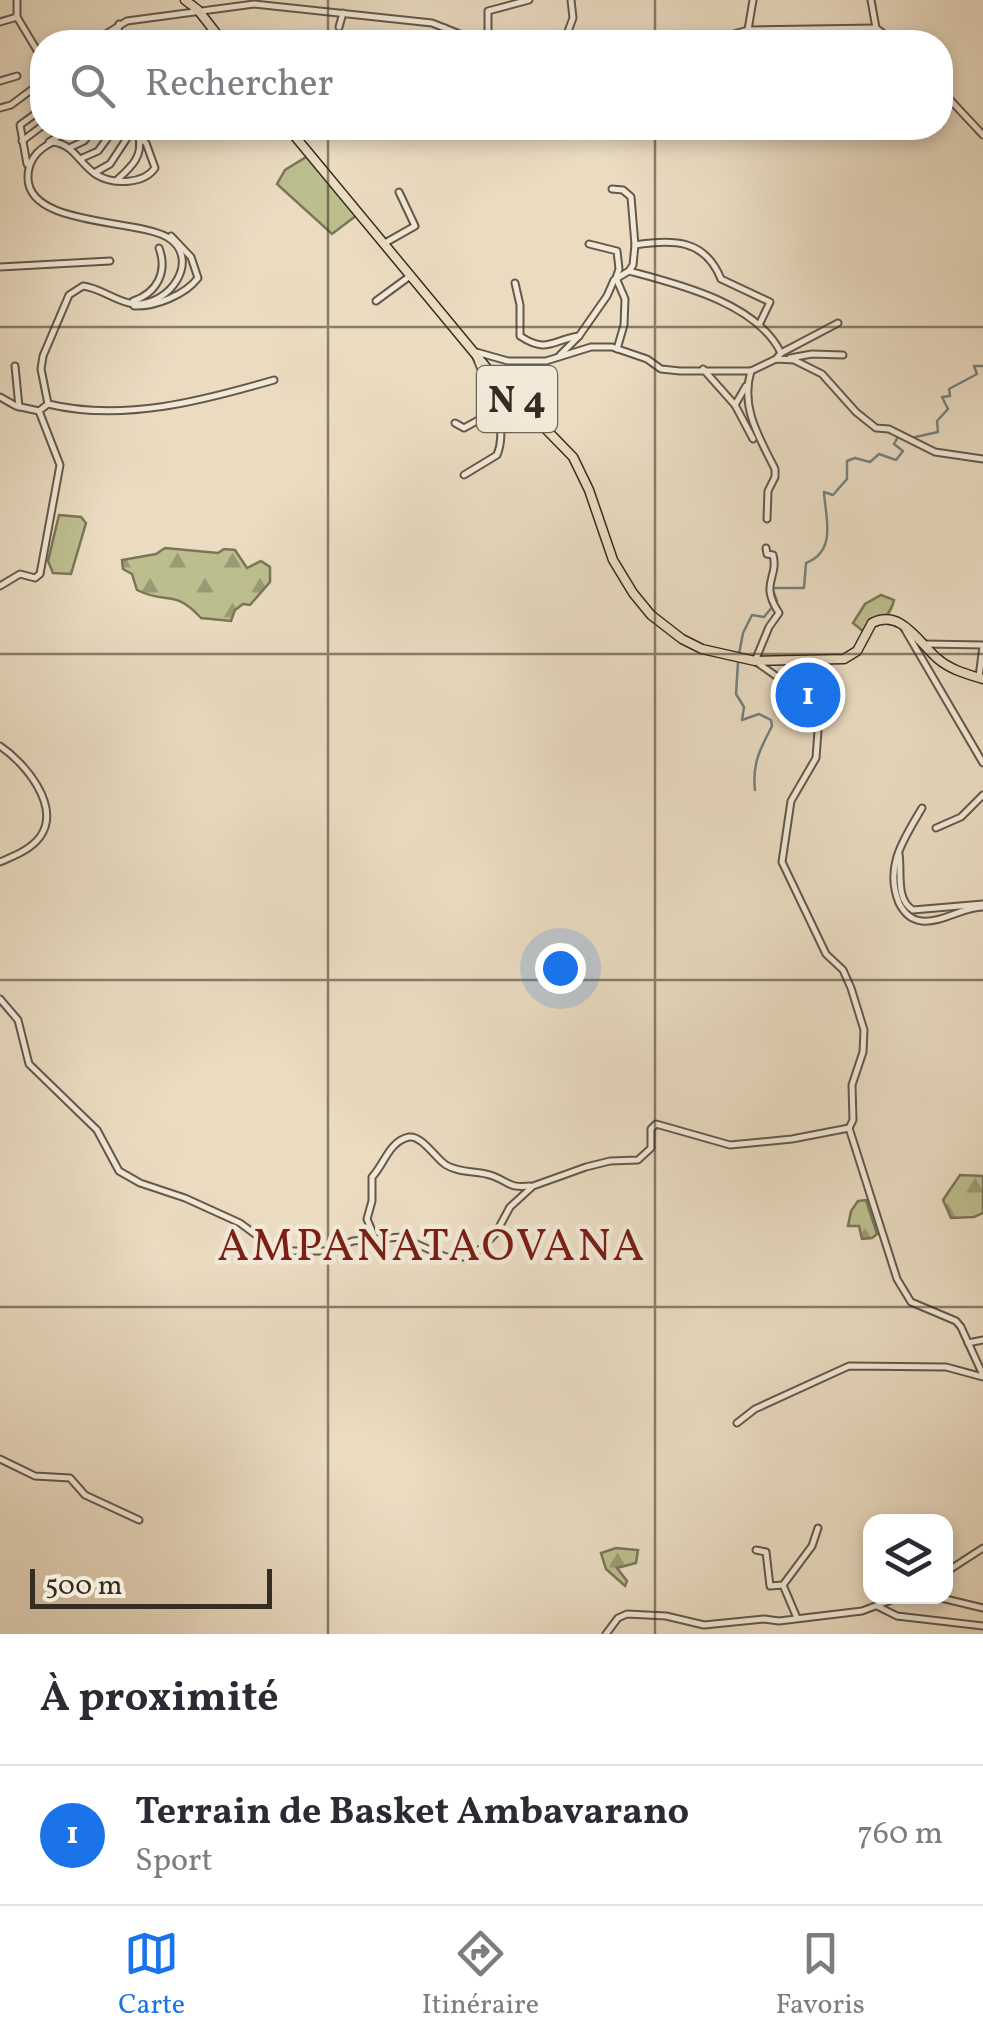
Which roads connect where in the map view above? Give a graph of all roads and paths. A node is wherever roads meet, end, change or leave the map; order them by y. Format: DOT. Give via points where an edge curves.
graph roads {
  1 [pos="17,0"];
  2 [pos="185,0"];
  3 [pos="494,0"];
  4 [pos="530,0"];
  5 [pos="571,0"];
  6 [pos="752,0"];
  7 [pos="871,0"];
  8 [pos="495,8"];
  9 [pos="198,10"];
  10 [pos="343,13"];
  11 [pos="18,17"];
  12 [pos="0,22"];
  13 [pos="119,24"];
  14 [pos="339,28"];
  15 [pos="445,28"];
  16 [pos="876,28"];
  17 [pos="110,30"];
  18 [pos="118,30"];
  19 [pos="214,30"];
  20 [pos="450,30"];
  21 [pos="488,30"];
  22 [pos="568,30"];
  23 [pos="748,30"];
  24 [pos="879,30"];
  25 [pos="30,38"];
  26 [pos="17,76"];
  27 [pos="0,81"];
  28 [pos="30,91"];
  29 [pos="953,103"];
  30 [pos="0,108"];
  31 [pos="30,119"];
  32 [pos="983,134"];
  33 [pos="30,135"];
  34 [pos="48,140"];
  35 [pos="85,140"];
  36 [pos="106,140"];
  37 [pos="124,140"];
  38 [pos="140,140"];
  39 [pos="142,140"];
  40 [pos="298,140"];
  41 [pos="22,141"];
  42 [pos="42,147"];
  43 [pos="69,148"];
  44 [pos="80,159"];
  45 [pos="28,168"];
  46 [pos="94,173"];
  47 [pos="118,180"];
  48 [pos="612,189"];
  49 [pos="399,192"];
  50 [pos="139,230"];
  51 [pos="384,243"];
  52 [pos="590,244"];
  53 [pos="635,245"];
  54 [pos="159,248"];
  55 [pos="110,262"];
  56 [pos="0,267"];
  57 [pos="628,271"];
  58 [pos="410,275"];
  59 [pos="616,278"];
  60 [pos="516,283"];
  61 [pos="126,302"];
  62 [pos="376,302"];
  63 [pos="838,324"];
  64 [pos="759,325"];
  65 [pos="579,336"];
  66 [pos="618,349"];
  67 [pos="472,350"];
  68 [pos="782,352"];
  69 [pos="843,355"];
  70 [pos="557,358"];
  71 [pos="776,359"];
  72 [pos="787,359"];
  73 [pos="15,366"];
  74 [pos="703,370"];
  75 [pos="751,372"];
  76 [pos="274,380"];
  77 [pos="484,382"];
  78 [pos="746,386"];
  79 [pos="0,397"];
  80 [pos="48,404"];
  81 [pos="735,404"];
  82 [pos="19,407"];
  83 [pos="39,411"];
  84 [pos="455,423"];
  85 [pos="753,439"];
  86 [pos="983,459"];
  87 [pos="464,475"];
  88 [pos="767,519"];
  89 [pos="766,548"];
  90 [pos="1,585"];
  91 [pos="902,623"];
  92 [pos="924,644"];
  93 [pos="983,646"];
  94 [pos="755,661"];
  95 [pos="981,678"];
  96 [pos="0,746"];
  97 [pos="983,764"];
  98 [pos="983,794"];
  99 [pos="922,808"];
  100 [pos="936,828"];
  101 [pos="0,862"];
  102 [pos="983,906"];
  103 [pos="0,999"];
  104 [pos="849,1128"];
  105 [pos="533,1186"];
  106 [pos="375,1238"];
  107 [pos="983,1340"];
  108 [pos="968,1343"];
  109 [pos="983,1376"];
  110 [pos="737,1423"];
  111 [pos="0,1459"];
  112 [pos="139,1520"];
  113 [pos="818,1528"];
  114 [pos="983,1548"];
  115 [pos="756,1550"];
  116 [pos="953,1567"];
  117 [pos="783,1585"];
  118 [pos="953,1601"];
  119 [pos="881,1604"];
  120 [pos="876,1606"];
  121 [pos="983,1608"];
  122 [pos="797,1618"];
  123 [pos="983,1626"];
  124 [pos="606,1634"];
  1 -- 11 [label="street"];
  2 -- 9 [label="main road"];
  3 -- 8 [label="street"];
  4 -- 8 [label="street"];
  5 -- 22 [label="street"];
  6 -- 23 [label="street"];
  7 -- 16 [label="street"];
  8 -- 21 [label="street" via="488,11"];
  9 -- 10 [label="street" via="254,4"];
  9 -- 13 [label="street"];
  9 -- 19 [label="main road"];
  10 -- 14 [label="street"];
  10 -- 15 [label="street"];
  11 -- 12 [label="street"];
  11 -- 25 [label="street"];
  13 -- 17 [label="street"];
  13 -- 18 [label="street"];
  15 -- 20 [label="street"];
  16 -- 23 [label="street"];
  16 -- 24 [label="street"];
  26 -- 27 [label="street"];
  28 -- 30 [label="street"];
  29 -- 32 [label="street"];
  31 -- 41 [label="street" via="20,126"];
  33 -- 41 [label="street"];
  34 -- 42 [label="street"];
  35 -- 43 [label="street"];
  36 -- 44 [label="street"];
  37 -- 46 [label="street" via="110,164"];
  38 -- 47 [label="street" via="135,164"];
  39 -- 47 [label="street" via="154,172"];
  40 -- 51 [label="main road, N 4"];
  41 -- 45 [label="street"];
  42 -- 43 [label="street" via="60,142"];
  42 -- 45 [label="street"];
  43 -- 44 [label="street"];
  44 -- 46 [label="street"];
  45 -- 50 [label="street" via="38,202"];
  46 -- 47 [label="street"];
  48 -- 53 [label="street" via="631,198"];
  49 -- 51 [label="street" via="414,226"];
  50 -- 61 [label="street" via="173,242 181,272 165,294"];
  50 -- 61 [label="street" via="178,240 198,278 155,303"];
  51 -- 58 [label="main road, N 4"];
  52 -- 59 [label="street" via="617,250"];
  53 -- 57 [label="street"];
  53 -- 64 [label="street" via="690,245 713,258 721,278 770,302"];
  54 -- 61 [label="street" via="161,278 144,297"];
  55 -- 56 [label="street"];
  57 -- 59 [label="street"];
  57 -- 64 [label="street" via="696,290"];
  58 -- 62 [label="street"];
  58 -- 67 [label="main road, N 4"];
  59 -- 65 [label="street"];
  59 -- 66 [label="street" via="625,298"];
  60 -- 65 [label="street" via="520,336 553,346"];
  61 -- 80 [label="street" via="83,286 69,295 41,362"];
  63 -- 68 [label="street"];
  64 -- 68 [label="street"];
  65 -- 70 [label="street"];
  66 -- 70 [label="street" via="591,347"];
  66 -- 74 [label="street" via="667,370"];
  67 -- 70 [label="street" via="508,361"];
  67 -- 77 [label="street"];
  67 -- 94 [label="main road, N 4" via="573,456 613,560 644,608 682,639"];
  68 -- 71 [label="street"];
  69 -- 72 [label="street"];
  71 -- 72 [label="street"];
  71 -- 75 [label="street"];
  72 -- 86 [label="street" via="822,374 876,428 934,452"];
  73 -- 82 [label="street"];
  74 -- 75 [label="street"];
  74 -- 81 [label="street"];
  75 -- 78 [label="street"];
  76 -- 80 [label="street" via="192,403 104,411"];
  77 -- 84 [label="street" via="484,417 464,428"];
  77 -- 87 [label="street" via="498,412 502,445 498,455"];
  78 -- 81 [label="street"];
  78 -- 88 [label="street" via="749,415 774,469"];
  79 -- 82 [label="street"];
  80 -- 83 [label="street"];
  81 -- 85 [label="street"];
  82 -- 83 [label="street"];
  83 -- 90 [label="street" via="60,465 40,574 20,574"];
  89 -- 94 [label="street" via="775,560 768,582 779,613"];
  91 -- 92 [label="main road"];
  91 -- 94 [label="main road" via="876,620 857,651 838,660"];
  91 -- 97 [label="street"];
  92 -- 93 [label="street"];
  92 -- 95 [label="main road" via="950,668"];
  93 -- 95 [label="street"];
  94 -- 104 [label="street" via="793,688 818,731 816,758 791,801 782,862 826,954 852,988 864,1030"];
  96 -- 101 [label="street" via="24,764 46,812 42,836"];
  98 -- 100 [label="street" via="961,817"];
  99 -- 102 [label="street" via="898,850 906,905 920,911"];
  103 -- 106 [label="street" via="18,1020 29,1064 96,1130 119,1171 240,1223 278,1251 328,1251"];
  104 -- 105 [label="street" via="730,1144 656,1124 651,1148 638,1160 610,1161"];
  104 -- 108 [label="street" via="907,1298 956,1321"];
  105 -- 106 [label="street" via="482,1248 467,1256 446,1257 401,1237"];
  105 -- 106 [label="street" via="510,1187 445,1165 408,1138 392,1147 372,1177 367,1219"];
  107 -- 108 [label="street"];
  108 -- 109 [label="street"];
  109 -- 110 [label="street" via="946,1366 849,1366"];
  111 -- 112 [label="street" via="35,1476 70,1478 85,1495"];
  113 -- 117 [label="street"];
  114 -- 116 [label="street"];
  115 -- 117 [label="street" via="766,1552 770,1586"];
  117 -- 122 [label="street"];
  118 -- 121 [label="street"];
  119 -- 120 [label="street"];
  120 -- 122 [label="street"];
  120 -- 123 [label="street" via="897,1616"];
  122 -- 124 [label="street" via="704,1626 627,1614"];
}
